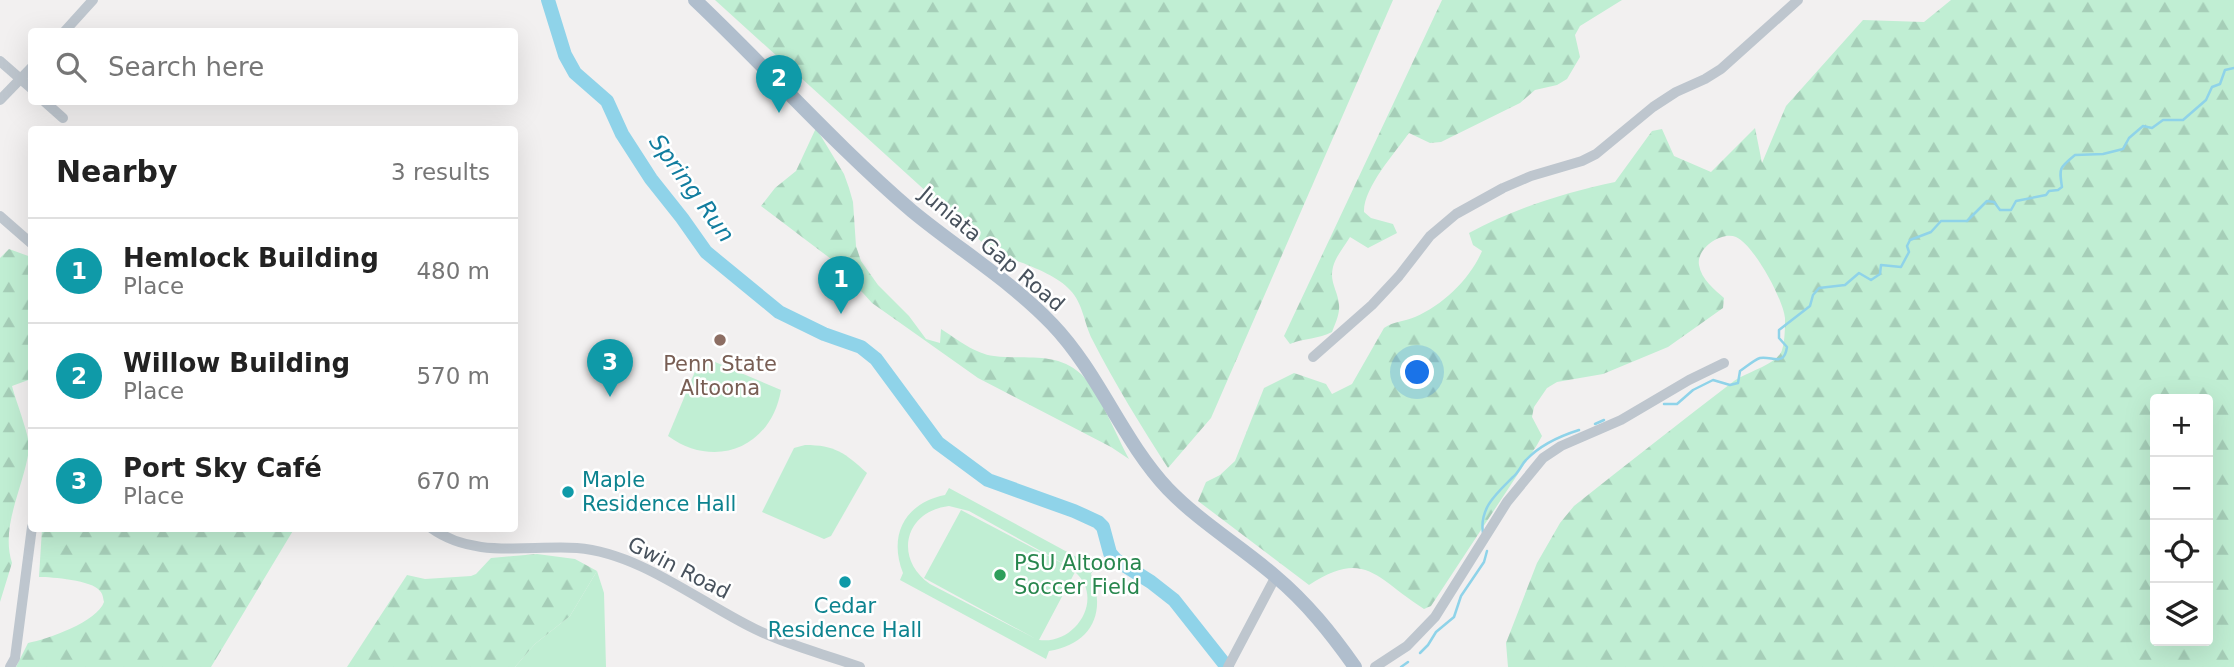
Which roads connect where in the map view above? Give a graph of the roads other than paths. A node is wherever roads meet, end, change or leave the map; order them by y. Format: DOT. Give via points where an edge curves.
graph roads {
  1 [pos="93,0"];
  2 [pos="695,0"];
  3 [pos="1798,0"];
  4 [pos="68,28"];
  5 [pos="0,61"];
  6 [pos="28,71"];
  7 [pos="20,79"];
  8 [pos="28,86"];
  9 [pos="0,100"];
  10 [pos="48,105"];
  11 [pos="63,118"];
  12 [pos="0,216"];
  13 [pos="28,240"];
  14 [pos="1313,357"];
  15 [pos="1724,363"];
  16 [pos="31,532"];
  17 [pos="438,532"];
  18 [pos="1276,576"];
  19 [pos="1229,666"];
  20 [pos="10,667"];
  21 [pos="860,667"];
  22 [pos="1355,667"];
  23 [pos="1375,667"];
  1 -- 4 [label="street"];
  2 -- 18 [label="main road, Juniata Gap Road" via="895,195 1046,318 1082,360 1165,485"];
  3 -- 14 [label="street" via="1721,69 1653,107 1596,154 1531,176 1456,214 1430,236 1372,305"];
  5 -- 7 [label="street"];
  6 -- 7 [label="street"];
  7 -- 8 [label="street"];
  7 -- 9 [label="street"];
  10 -- 11 [label="street"];
  12 -- 13 [label="street"];
  15 -- 23 [label="street" via="1543,458 1507,502 1435,618 1407,646"];
  16 -- 20 [label="street" via="15,658"];
  17 -- 21 [label="street, Gwin Road" via="455,541 499,550 577,548 618,557 755,629"];
  18 -- 19 [label="street"];
  18 -- 22 [label="main road, Juniata Gap Road" via="1317,616"];
}
